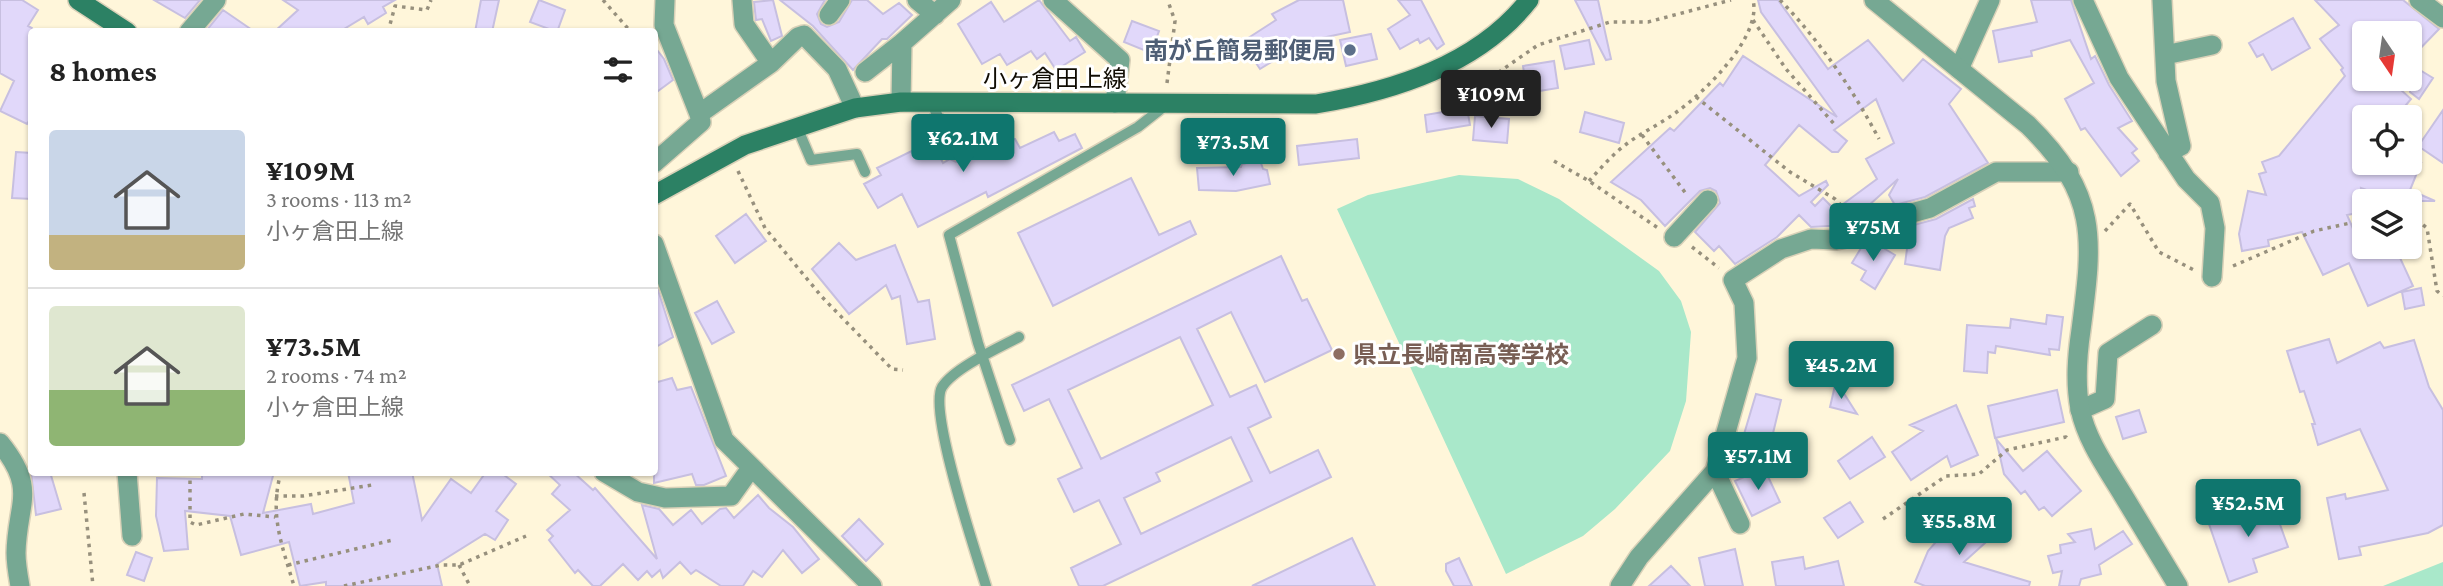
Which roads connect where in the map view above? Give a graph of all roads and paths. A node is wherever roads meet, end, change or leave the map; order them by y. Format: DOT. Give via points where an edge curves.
graph roads {
  1 [pos="78,0"];
  2 [pos="216,0"];
  3 [pos="431,0"];
  4 [pos="603,0"];
  5 [pos="665,0"];
  6 [pos="742,0"];
  7 [pos="917,0"];
  8 [pos="951,0"];
  9 [pos="1053,0"];
  10 [pos="1171,0"];
  11 [pos="1529,0"];
  12 [pos="1731,0"];
  13 [pos="1753,0"];
  14 [pos="1780,0"];
  15 [pos="1874,0"];
  16 [pos="1990,0"];
  17 [pos="2083,0"];
  18 [pos="2162,0"];
  19 [pos="2419,0"];
  20 [pos="935,15"];
  21 [pos="2443,18"];
  22 [pos="1753,20"];
  23 [pos="121,28"];
  24 [pos="192,28"];
  25 [pos="389,28"];
  26 [pos="628,28"];
  27 [pos="659,29"];
  28 [pos="902,43"];
  29 [pos="2212,45"];
  30 [pos="2165,55"];
  31 [pos="771,63"];
  32 [pos="1447,63"];
  33 [pos="1959,69"];
  34 [pos="865,72"];
  35 [pos="1696,97"];
  36 [pos="901,102"];
  37 [pos="931,102"];
  38 [pos="1115,103"];
  39 [pos="1168,103"];
  40 [pos="855,108"];
  41 [pos="699,114"];
  42 [pos="1835,125"];
  43 [pos="797,127"];
  44 [pos="1642,135"];
  45 [pos="1879,139"];
  46 [pos="729,153"];
  47 [pos="2168,153"];
  48 [pos="956,154"];
  49 [pos="658,160"];
  50 [pos="1554,161"];
  51 [pos="865,172"];
  52 [pos="2068,172"];
  53 [pos="1589,181"];
  54 [pos="658,193"];
  55 [pos="1703,205"];
  56 [pos="2422,224"];
  57 [pos="1867,234"];
  58 [pos="1674,237"];
  59 [pos="658,255"];
  60 [pos="2212,277"];
  61 [pos="1733,280"];
  62 [pos="2443,296"];
  63 [pos="2152,325"];
  64 [pos="1018,337"];
  65 [pos="982,356"];
  66 [pos="903,370"];
  67 [pos="2080,410"];
  68 [pos="1010,440"];
  69 [pos="0,443"];
  70 [pos="2095,450"];
  71 [pos="751,468"];
  72 [pos="1715,471"];
  73 [pos="127,476"];
  74 [pos="190,476"];
  75 [pos="280,476"];
  76 [pos="611,476"];
  77 [pos="372,485"];
  78 [pos="83,493"];
  79 [pos="275,496"];
  80 [pos="275,517"];
  81 [pos="1883,519"];
  82 [pos="1740,524"];
  83 [pos="132,536"];
  84 [pos="526,536"];
  85 [pos="393,540"];
  86 [pos="288,565"];
  87 [pos="459,565"];
  88 [pos="20,586"];
  89 [pos="93,586"];
  90 [pos="294,586"];
  91 [pos="344,586"];
  92 [pos="470,586"];
  93 [pos="872,586"];
  94 [pos="986,586"];
  95 [pos="1620,586"];
  96 [pos="2178,586"];
  1 -- 23 [label="main road"];
  2 -- 24 [label="street"];
  3 -- 25 [label="path" via="427,10 395,6"];
  4 -- 26 [label="path"];
  5 -- 27 [label="street"];
  6 -- 31 [label="street" via="744,24"];
  7 -- 20 [label="street"];
  8 -- 20 [label="street"];
  9 -- 38 [label="street" via="1120,60"];
  10 -- 39 [label="path" via="1175,21 1166,75"];
  11 -- 32 [label="main road, 小ヶ倉田上線" via="1487,40"];
  12 -- 32 [label="path" via="1648,22 1610,22 1538,44 1472,90 1459,87"];
  13 -- 22 [label="path"];
  14 -- 45 [label="path" via="1811,32"];
  15 -- 33 [label="street"];
  16 -- 33 [label="street"];
  17 -- 47 [label="street" via="2108,58"];
  18 -- 30 [label="street"];
  19 -- 21 [label="street"];
  20 -- 28 [label="street"];
  22 -- 35 [label="path" via="1748,34"];
  22 -- 42 [label="path" via="1786,69"];
  27 -- 41 [label="street"];
  28 -- 34 [label="street"];
  28 -- 36 [label="street"];
  29 -- 30 [label="street"];
  30 -- 47 [label="street" via="2166,81 2181,146"];
  31 -- 40 [label="street" via="804,35 837,69"];
  31 -- 41 [label="street"];
  32 -- 39 [label="main road, 小ヶ倉田上線" via="1408,84 1315,104"];
  33 -- 52 [label="street" via="2028,125"];
  35 -- 44 [label="path"];
  35 -- 57 [label="path" via="1790,172 1835,199"];
  36 -- 37 [label="main road, 小ヶ倉田上線"];
  36 -- 40 [label="main road, 小ヶ倉田上線"];
  37 -- 38 [label="main road, 小ヶ倉田上線"];
  37 -- 48 [label="lane"];
  38 -- 39 [label="main road, 小ヶ倉田上線"];
  39 -- 65 [label="lane" via="1138,127 949,235"];
  40 -- 43 [label="main road, 小ヶ倉田上線"];
  41 -- 49 [label="street" via="702,122"];
  43 -- 46 [label="main road, 小ヶ倉田上線"];
  43 -- 51 [label="lane" via="811,160 857,154"];
  44 -- 53 [label="path"];
  44 -- 55 [label="path"];
  46 -- 54 [label="main road, 小ヶ倉田上線"];
  46 -- 66 [label="path" via="765,228 822,297 892,369"];
  47 -- 60 [label="street" via="2210,203 2215,228"];
  50 -- 53 [label="path"];
  52 -- 57 [label="street" via="1996,172 1930,208 1901,216"];
  52 -- 67 [label="street" via="2087,219 2090,248 2076,368"];
  53 -- 58 [label="path"];
  55 -- 58 [label="street"];
  56 -- 62 [label="path" via="2427,228 2437,291"];
  57 -- 61 [label="street" via="1811,239 1781,249"];
  58 -- 61 [label="path" via="1699,250"];
  59 -- 71 [label="street" via="724,440"];
  61 -- 72 [label="street" via="1744,303 1746,358"];
  63 -- 67 [label="street" via="2108,353 2105,399"];
  64 -- 65 [label="lane"];
  65 -- 68 [label="lane"];
  65 -- 94 [label="lane" via="943,384 938,395 942,430"];
  67 -- 70 [label="street"];
  69 -- 88 [label="street" via="12,458 25,496 16,553"];
  70 -- 81 [label="path" via="2076,454 2066,437 2007,450 1979,474 1946,476"];
  70 -- 96 [label="street"];
  71 -- 76 [label="street" via="731,496 665,498 638,492"];
  71 -- 93 [label="street"];
  72 -- 82 [label="street"];
  72 -- 95 [label="street" via="1639,557"];
  73 -- 83 [label="street"];
  74 -- 80 [label="path" via="188,510 190,522 196,525 244,514"];
  75 -- 79 [label="path"];
  77 -- 79 [label="path"];
  78 -- 89 [label="path"];
  79 -- 80 [label="path"];
  80 -- 86 [label="path"];
  84 -- 87 [label="path"];
  85 -- 86 [label="path"];
  86 -- 90 [label="path"];
  87 -- 91 [label="path"];
  87 -- 92 [label="path"];
}
